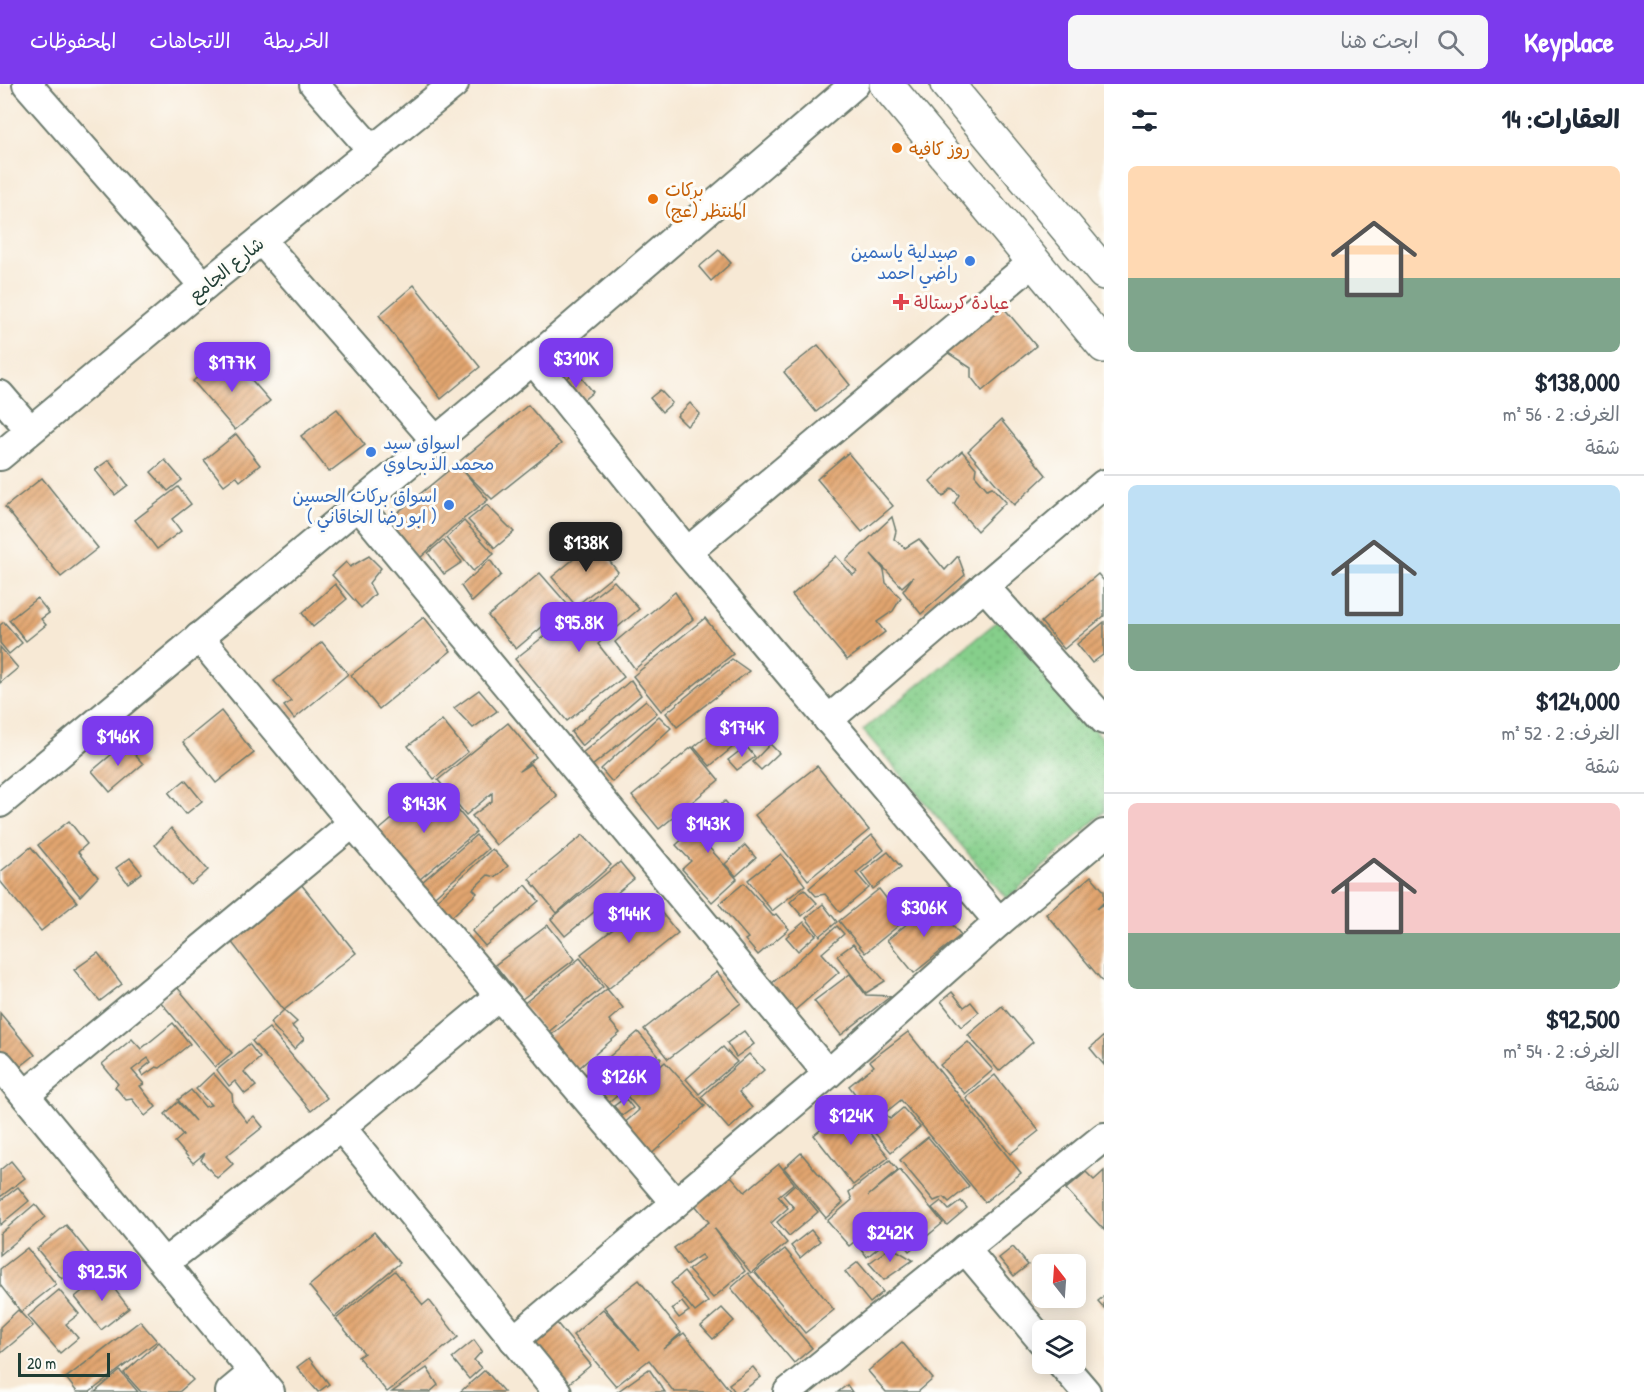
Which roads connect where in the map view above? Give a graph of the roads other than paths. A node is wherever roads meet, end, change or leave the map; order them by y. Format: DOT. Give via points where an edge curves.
graph roads {
  1 [pos="27,84"];
  2 [pos="314,84"];
  3 [pos="454,84"];
  4 [pos="855,84"];
  5 [pos="886,84"];
  6 [pos="947,84"];
  7 [pos="372,150"];
  8 [pos="261,240"];
  9 [pos="1032,262"];
  10 [pos="1104,273"];
  11 [pos="204,286"];
  12 [pos="1104,346"];
  13 [pos="533,360"];
  14 [pos="0,395"];
  15 [pos="30,430"];
  16 [pos="436,441"];
  17 [pos="0,456"];
  18 [pos="1104,484"];
  19 [pos="358,505"];
  20 [pos="687,552"];
  21 [pos="984,586"];
  22 [pos="199,637"];
  23 [pos="828,720"];
  24 [pos="1104,720"];
  25 [pos="0,803"];
  26 [pos="353,824"];
  27 [pos="1104,834"];
  28 [pos="999,922"];
  29 [pos="499,996"];
  30 [pos="0,1065"];
  31 [pos="828,1074"];
  32 [pos="25,1095"];
  33 [pos="341,1127"];
  34 [pos="1104,1137"];
  35 [pos="675,1203"];
  36 [pos="965,1249"];
  37 [pos="164,1263"];
  38 [pos="1032,1329"];
  39 [pos="513,1340"];
  40 [pos="1071,1374"];
  41 [pos="262,1382"];
  42 [pos="802,1388"];
  43 [pos="230,1392"];
  44 [pos="557,1392"];
  45 [pos="1086,1392"];
  1 -- 11 [label="street"];
  2 -- 7 [label="street"];
  3 -- 7 [label="street, شارع الجامع"];
  4 -- 13 [label="street"];
  5 -- 9 [label="street"];
  6 -- 10 [label="street"];
  7 -- 8 [label="street, شارع الجامع"];
  8 -- 11 [label="street, شارع الجامع"];
  8 -- 16 [label="street"];
  9 -- 12 [label="street"];
  9 -- 20 [label="street"];
  11 -- 15 [label="street, شارع الجامع"];
  13 -- 16 [label="street"];
  13 -- 20 [label="street"];
  14 -- 15 [label="street"];
  15 -- 17 [label="street, شارع الجامع"];
  16 -- 19 [label="street"];
  18 -- 21 [label="street"];
  19 -- 22 [label="street"];
  19 -- 31 [label="street"];
  20 -- 23 [label="street"];
  21 -- 23 [label="street"];
  21 -- 24 [label="street"];
  22 -- 25 [label="street"];
  22 -- 26 [label="street"];
  23 -- 28 [label="street"];
  26 -- 29 [label="street"];
  26 -- 32 [label="street"];
  27 -- 28 [label="street"];
  28 -- 31 [label="street"];
  29 -- 33 [label="street"];
  29 -- 35 [label="street"];
  30 -- 32 [label="street"];
  31 -- 35 [label="street"];
  32 -- 37 [label="street"];
  33 -- 37 [label="street"];
  33 -- 39 [label="street"];
  34 -- 36 [label="street"];
  35 -- 39 [label="street"];
  36 -- 38 [label="street"];
  36 -- 42 [label="street"];
  37 -- 41 [label="street"];
  39 -- 44 [label="street"];
  40 -- 45 [label="street"];
  41 -- 43 [label="street"];
}
